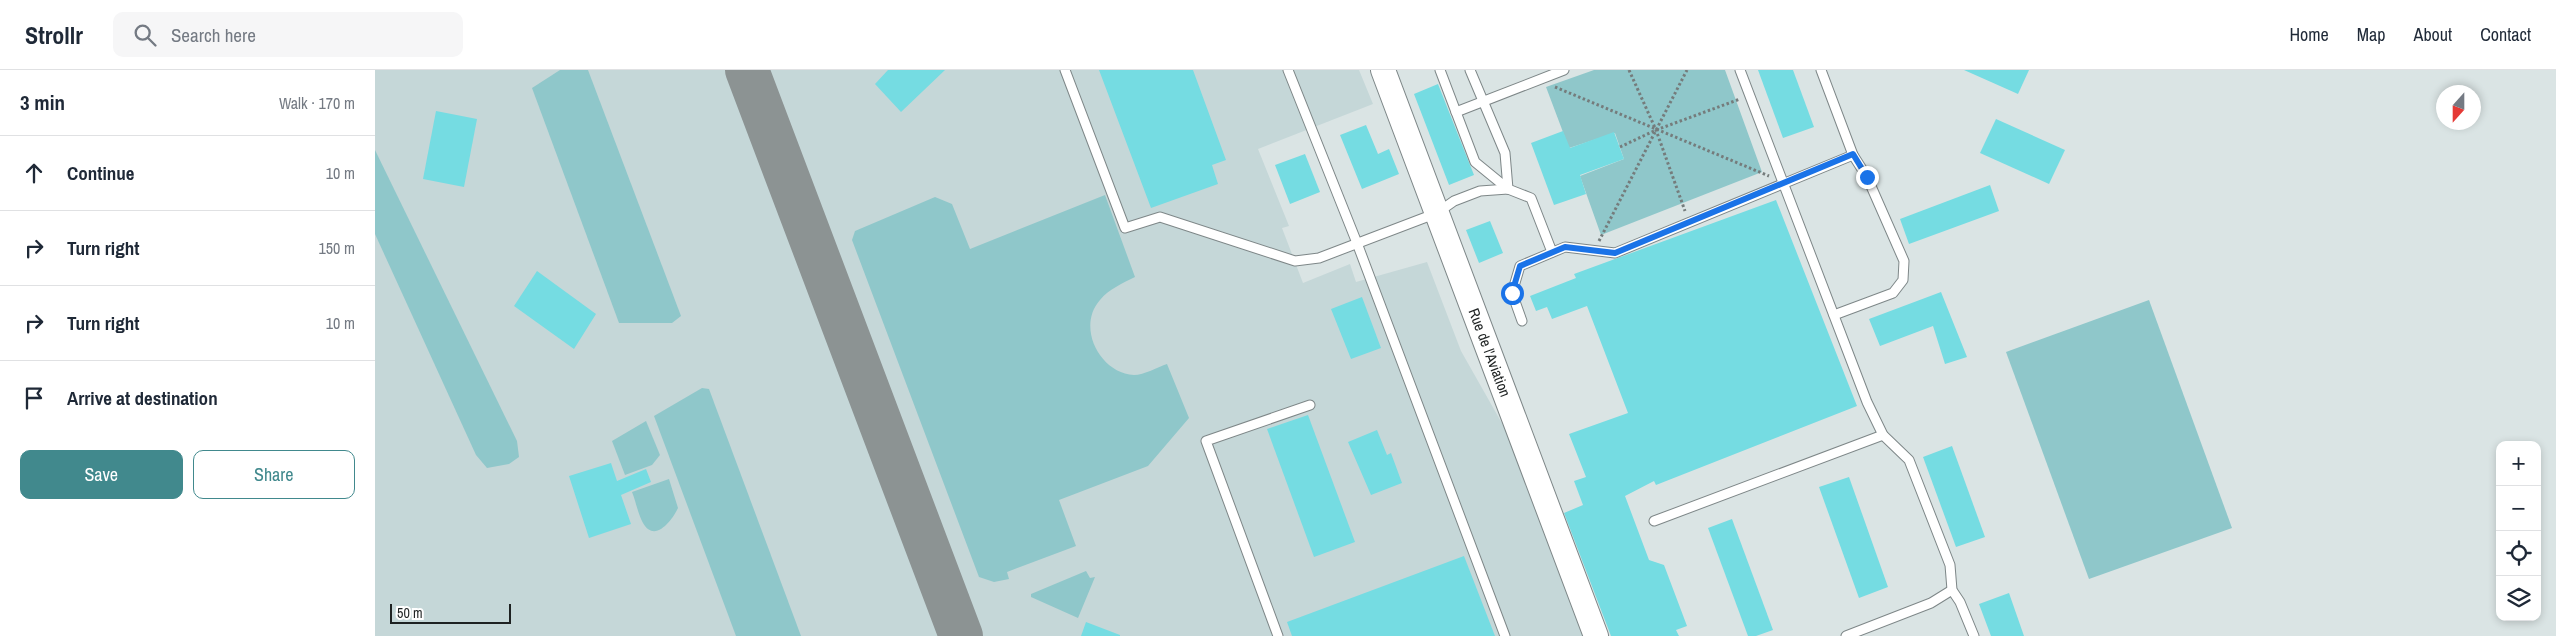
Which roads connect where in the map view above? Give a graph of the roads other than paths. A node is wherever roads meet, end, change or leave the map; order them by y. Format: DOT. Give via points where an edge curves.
graph roads {
  1 [pos="1065,70"];
  2 [pos="1288,70"];
  3 [pos="1383,70"];
  4 [pos="1439,70"];
  5 [pos="1470,70"];
  6 [pos="1565,70"];
  7 [pos="1740,70"];
  8 [pos="1821,70"];
  9 [pos="1483,102"];
  10 [pos="1455,112"];
  11 [pos="1853,154"];
  12 [pos="1783,182"];
  13 [pos="1508,189"];
  14 [pos="1437,213"];
  15 [pos="1357,243"];
  16 [pos="1552,252"];
  17 [pos="1834,315"];
  18 [pos="1522,321"];
  19 [pos="1310,405"];
  20 [pos="1883,435"];
  21 [pos="1654,521"];
  22 [pos="1952,590"];
  23 [pos="1278,636"];
  24 [pos="1505,636"];
  25 [pos="1596,636"];
  26 [pos="1846,636"];
  27 [pos="1974,636"];
  1 -- 15 [label="lane" via="1125,228 1160,217 1295,261 1319,258"];
  2 -- 15 [label="lane"];
  3 -- 14 [label="street, Rue de l'Aviation"];
  4 -- 10 [label="lane"];
  5 -- 9 [label="lane"];
  6 -- 9 [label="lane"];
  7 -- 12 [label="lane"];
  8 -- 11 [label="lane"];
  9 -- 10 [label="lane"];
  9 -- 13 [label="lane" via="1505,153"];
  10 -- 13 [label="lane" via="1475,162"];
  11 -- 12 [label="lane"];
  11 -- 17 [label="lane" via="1867,177 1904,261 1903,280 1893,293"];
  12 -- 16 [label="lane" via="1615,253 1565,247"];
  12 -- 17 [label="lane"];
  13 -- 14 [label="lane" via="1479,191 1454,201"];
  13 -- 16 [label="lane" via="1531,198"];
  14 -- 15 [label="lane"];
  14 -- 25 [label="street, Rue de l'Aviation"];
  15 -- 24 [label="lane"];
  16 -- 18 [label="lane" via="1520,266 1512,293"];
  17 -- 20 [label="lane"];
  19 -- 23 [label="lane" via="1206,441"];
  20 -- 21 [label="lane"];
  20 -- 22 [label="lane" via="1909,460 1950,565"];
  22 -- 26 [label="lane" via="1931,603"];
  22 -- 27 [label="lane" via="1961,602"];
}
